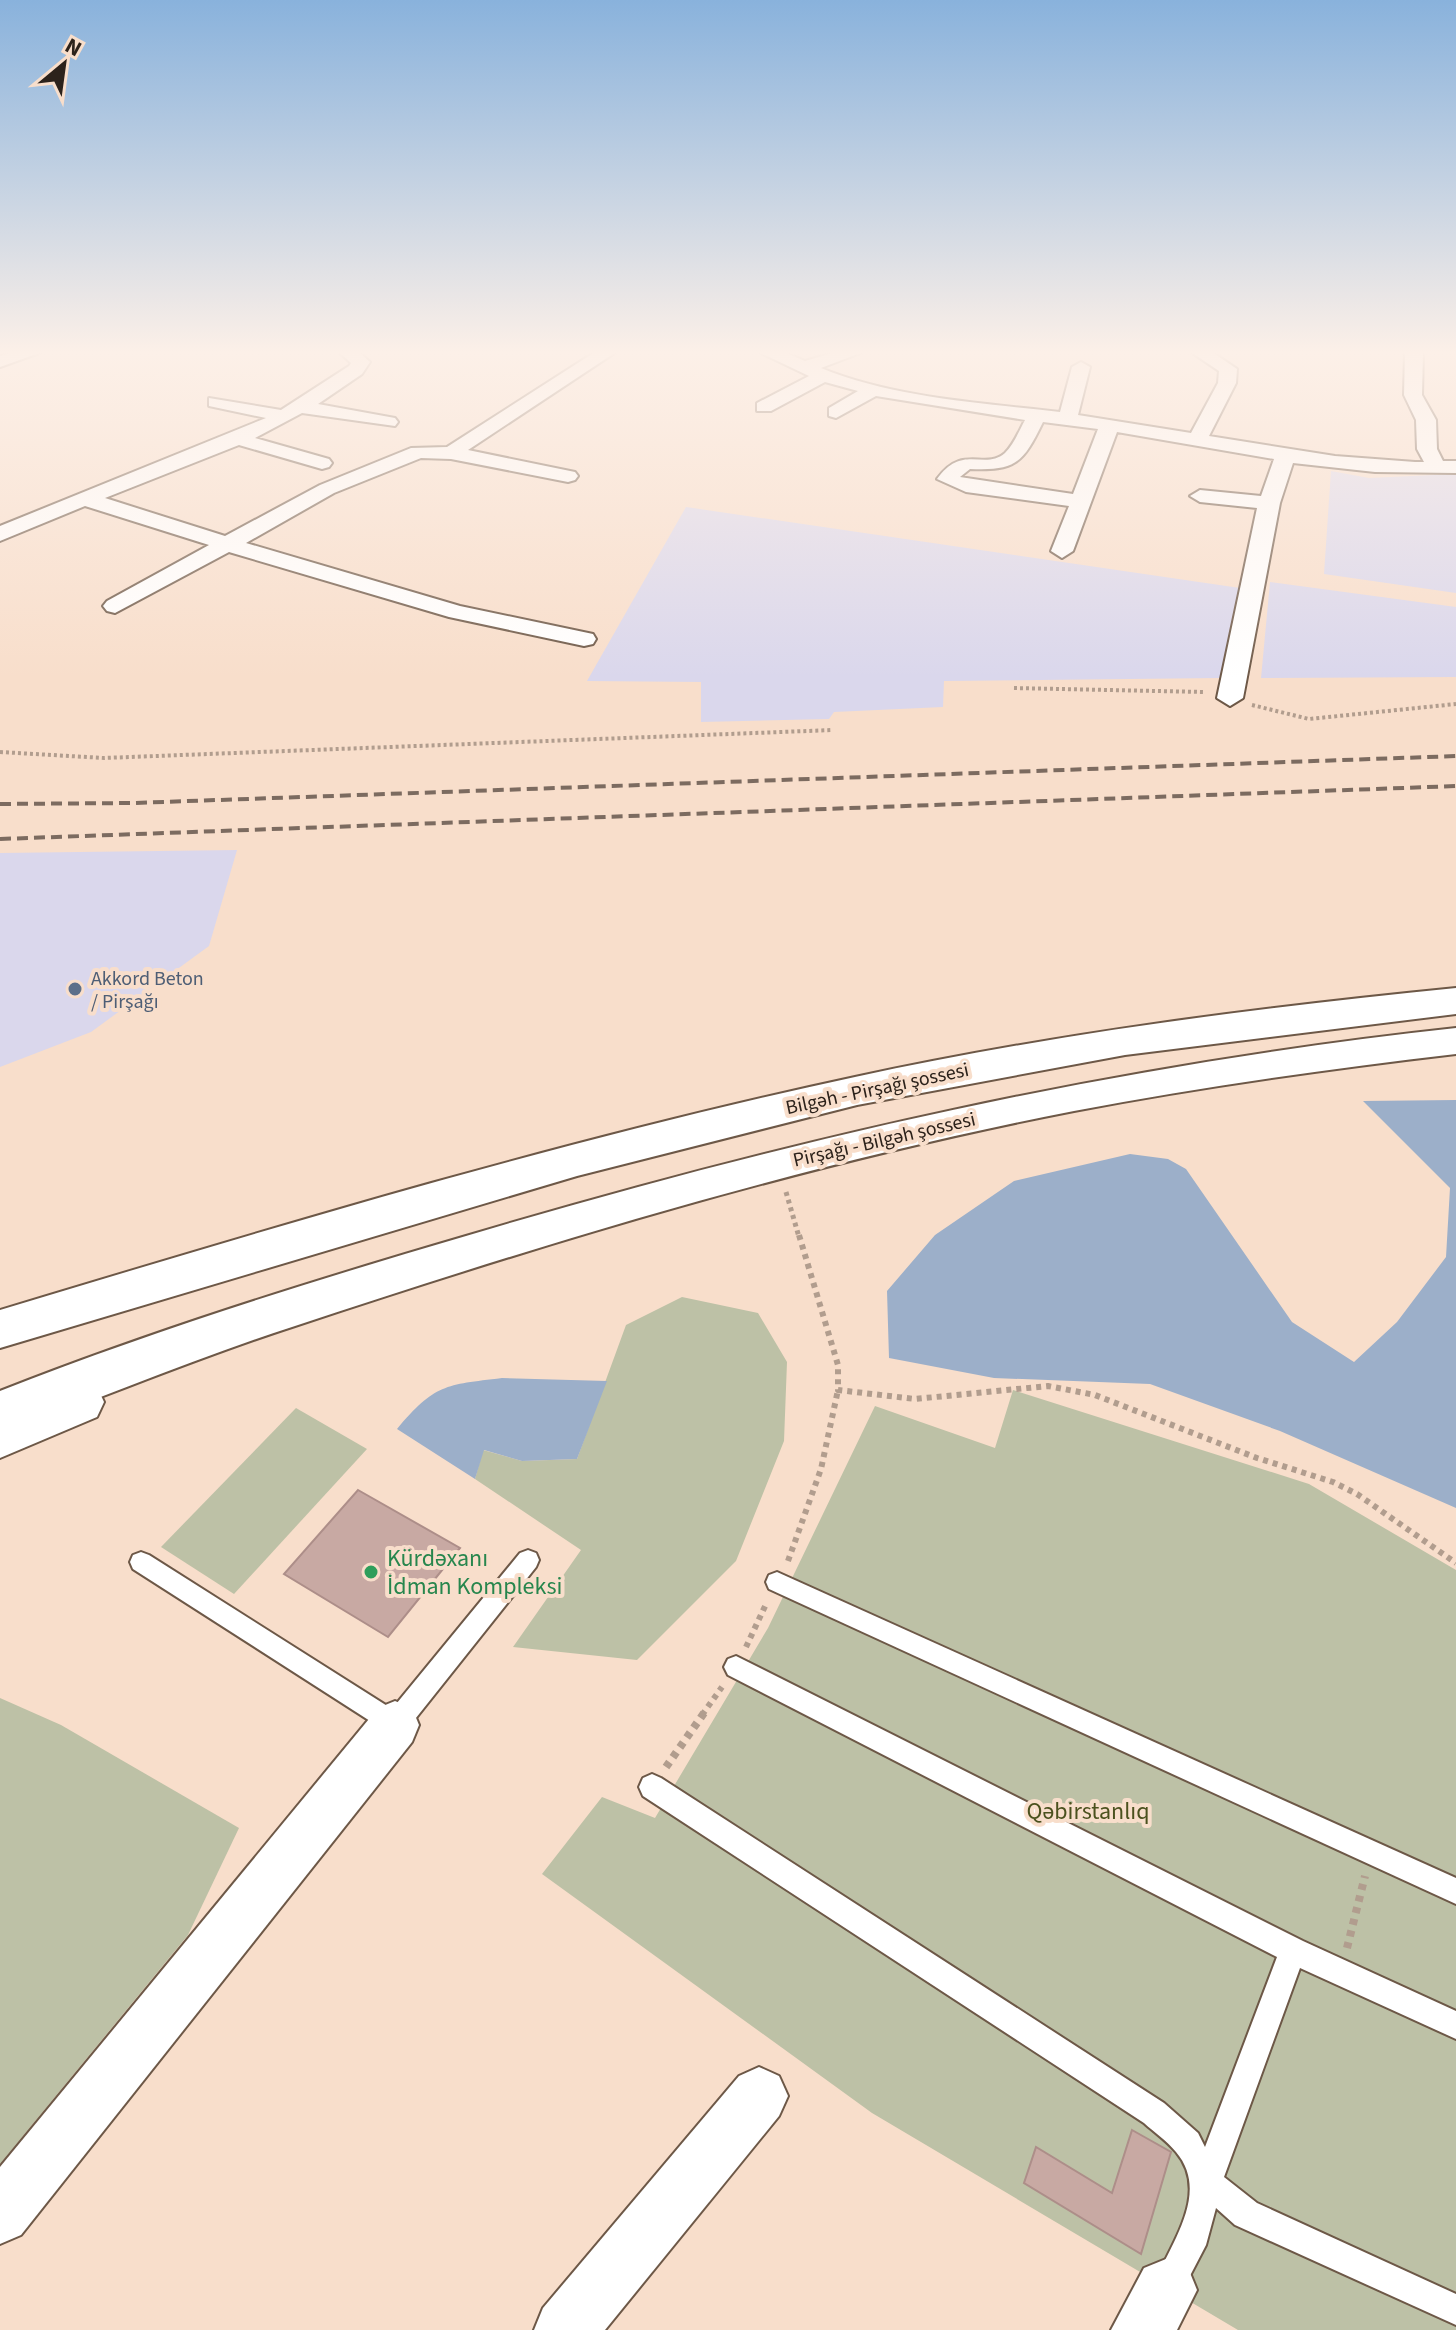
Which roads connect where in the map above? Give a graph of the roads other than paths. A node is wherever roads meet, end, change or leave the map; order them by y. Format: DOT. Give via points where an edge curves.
graph roads {
  1 [pos="180,461"];
  2 [pos="314,461"];
  3 [pos="395,461"];
  4 [pos="490,461"];
  5 [pos="1007,461"];
  6 [pos="1097,461"];
  7 [pos="1235,461"];
  8 [pos="1283,461"];
  9 [pos="1318,461"];
  10 [pos="322,463"];
  11 [pos="1447,468"];
  12 [pos="1233,470"];
  13 [pos="568,476"];
  14 [pos="1200,496"];
  15 [pos="88,500"];
  16 [pos="1082,501"];
  17 [pos="1269,503"];
  18 [pos="0,534"];
  19 [pos="227,543"];
  20 [pos="1062,551"];
  21 [pos="115,606"];
  22 [pos="584,639"];
  23 [pos="1230,698"];
  24 [pos="1456,1001"];
  25 [pos="1456,1041"];
  26 [pos="309,1237"];
  27 [pos="325,1297"];
  28 [pos="0,1329"];
  29 [pos="0,1358"];
  30 [pos="0,1413"];
  31 [pos="0,1436"];
  32 [pos="528,1560"];
  33 [pos="141,1562"];
  34 [pos="777,1582"];
  35 [pos="736,1667"];
  36 [pos="395,1725"];
  37 [pos="652,1787"];
  38 [pos="1456,1891"];
  39 [pos="1293,1951"];
  40 [pos="1456,2025"];
  41 [pos="759,2096"];
  42 [pos="1207,2182"];
  43 [pos="0,2214"];
  44 [pos="1154,2310"];
  45 [pos="1456,2310"];
  46 [pos="565,2330"];
  1 -- 15 [label="street"];
  2 -- 10 [label="street"];
  3 -- 19 [label="street" via="351,478"];
  4 -- 13 [label="street"];
  5 -- 16 [label="street" via="957,465 947,479"];
  6 -- 16 [label="street"];
  7 -- 12 [label="street"];
  8 -- 17 [label="street"];
  9 -- 11 [label="street" via="1377,469"];
  14 -- 17 [label="street"];
  15 -- 18 [label="street"];
  15 -- 19 [label="street"];
  16 -- 20 [label="street"];
  17 -- 23 [label="street"];
  19 -- 21 [label="street"];
  19 -- 22 [label="street" via="429,605"];
  24 -- 26 [label="main road, Bilgəh - Pirşağı şossesi" via="1095,1045 925,1077 735,1119"];
  25 -- 27 [label="main road, Pirşağı - Bilgəh şossesi" via="1360,1050 1124,1087 935,1126 563,1223"];
  26 -- 28 [label="main road"];
  26 -- 29 [label="main road"];
  27 -- 30 [label="main road"];
  27 -- 31 [label="main road"];
  32 -- 36 [label="lane"];
  33 -- 36 [label="lane"];
  34 -- 38 [label="lane"];
  35 -- 39 [label="lane"];
  36 -- 43 [label="street"];
  37 -- 42 [label="lane" via="1154,2113 1188,2143"];
  39 -- 40 [label="lane"];
  39 -- 42 [label="lane"];
  41 -- 46 [label="street"];
  42 -- 44 [label="lane" via="1195,2234"];
  42 -- 45 [label="lane" via="1246,2214"];
}
